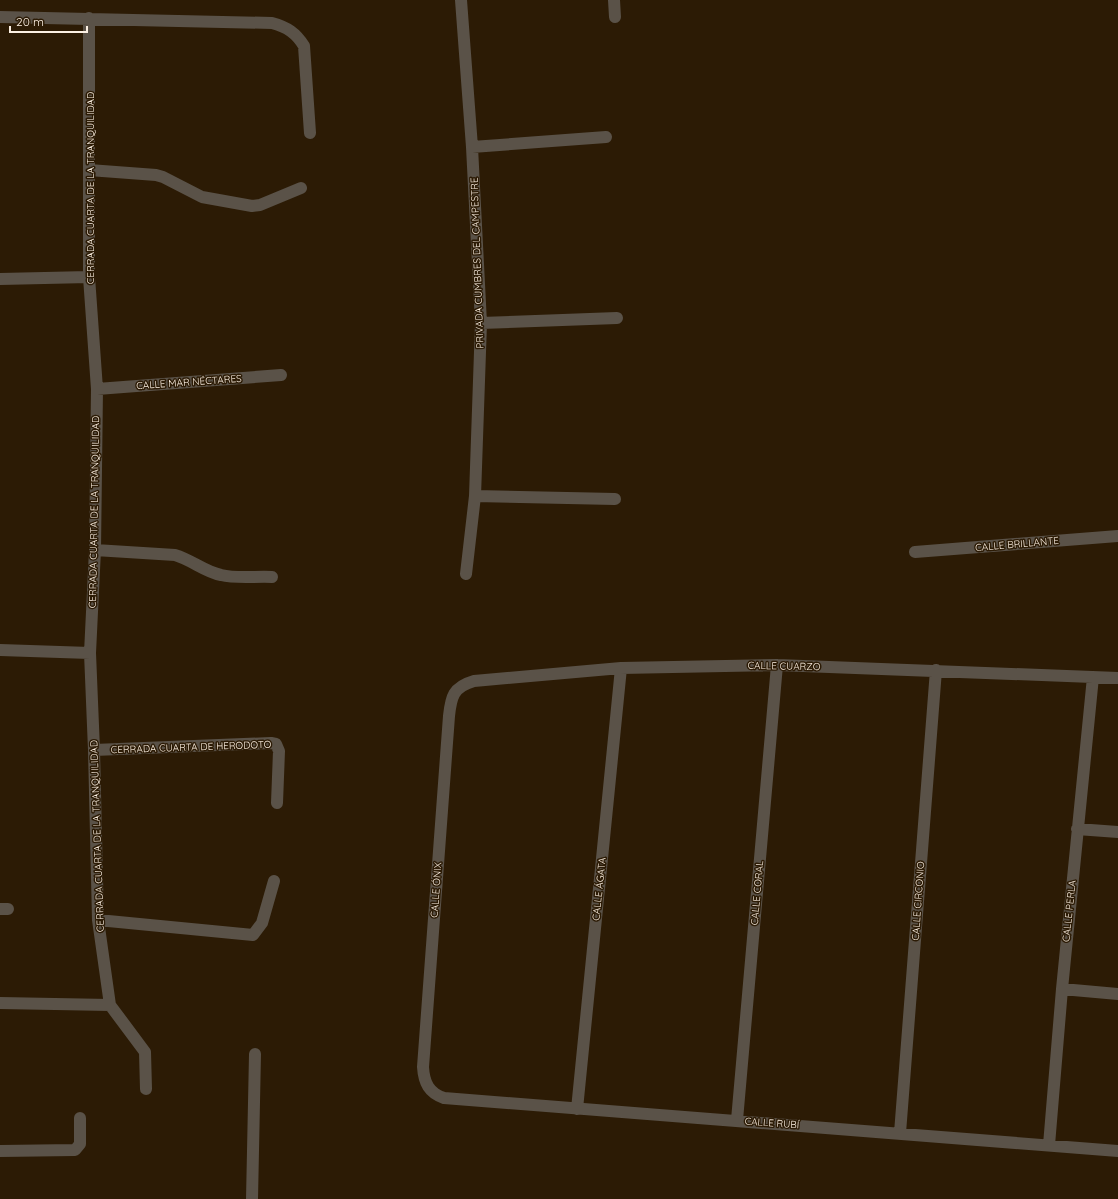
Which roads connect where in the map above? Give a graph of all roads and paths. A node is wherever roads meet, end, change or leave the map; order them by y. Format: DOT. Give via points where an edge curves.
graph roads {
  1 [pos="461,0"];
  2 [pos="614,0"];
  3 [pos="0,17"];
  4 [pos="615,17"];
  5 [pos="89,18"];
  6 [pos="310,133"];
  7 [pos="606,137"];
  8 [pos="472,146"];
  9 [pos="89,170"];
  10 [pos="301,188"];
  11 [pos="90,277"];
  12 [pos="0,279"];
  13 [pos="617,318"];
  14 [pos="481,323"];
  15 [pos="281,375"];
  16 [pos="97,389"];
  17 [pos="475,496"];
  18 [pos="615,499"];
  19 [pos="1118,536"];
  20 [pos="95,550"];
  21 [pos="915,552"];
  22 [pos="466,574"];
  23 [pos="272,577"];
  24 [pos="0,650"];
  25 [pos="90,653"];
  26 [pos="777,665"];
  27 [pos="621,668"];
  28 [pos="936,670"];
  29 [pos="1093,677"];
  30 [pos="1118,678"];
  31 [pos="454,692"];
  32 [pos="94,750"];
  33 [pos="276,803"];
  34 [pos="1077,829"];
  35 [pos="1118,832"];
  36 [pos="274,881"];
  37 [pos="98,920"];
  38 [pos="1062,989"];
  39 [pos="1118,994"];
  40 [pos="0,1003"];
  41 [pos="110,1005"];
  42 [pos="255,1054"];
  43 [pos="428,1088"];
  44 [pos="146,1089"];
  45 [pos="577,1109"];
  46 [pos="80,1118"];
  47 [pos="737,1120"];
  48 [pos="900,1133"];
  49 [pos="1049,1144"];
  50 [pos="0,1151"];
  51 [pos="1118,1151"];
  52 [pos="252,1199"];
  1 -- 8 [label="street, PRIVADA CUMBRES DEL CAMPESTRE"];
  2 -- 4 [label="street"];
  3 -- 5 [label="street"];
  5 -- 6 [label="street" via="272,23 292,31 304,46"];
  5 -- 9 [label="street, CERRADA CUARTA DE LA TRANQUILIDAD"];
  7 -- 8 [label="street"];
  8 -- 14 [label="street, PRIVADA CUMBRES DEL CAMPESTRE"];
  9 -- 10 [label="street" via="156,175 206,198 252,206"];
  9 -- 11 [label="street, CERRADA CUARTA DE LA TRANQUILIDAD"];
  11 -- 12 [label="street"];
  11 -- 16 [label="street, CERRADA CUARTA DE LA TRANQUILIDAD"];
  13 -- 14 [label="street"];
  14 -- 17 [label="street, PRIVADA CUMBRES DEL CAMPESTRE"];
  15 -- 16 [label="street, CALLE MAR NÉCTARES"];
  16 -- 20 [label="street, CERRADA CUARTA DE LA TRANQUILIDAD"];
  17 -- 18 [label="street"];
  17 -- 22 [label="street, PRIVADA CUMBRES DEL CAMPESTRE"];
  19 -- 21 [label="street, CALLE BRILLANTE"];
  20 -- 23 [label="street" via="175,555 222,576"];
  20 -- 25 [label="street, CERRADA CUARTA DE LA TRANQUILIDAD"];
  24 -- 25 [label="street"];
  25 -- 32 [label="street, CERRADA CUARTA DE LA TRANQUILIDAD"];
  26 -- 27 [label="street, CALLE CUARZO"];
  26 -- 28 [label="street, CALLE CUARZO"];
  26 -- 47 [label="street, CALLE CORAL"];
  27 -- 31 [label="street, CALLE CUARZO" via="474,681 462,684"];
  27 -- 45 [label="street, CALLE ÁGATA"];
  28 -- 29 [label="street, CALLE CUARZO"];
  28 -- 48 [label="street, CALLE CIRCONIO"];
  29 -- 30 [label="street, CALLE CUARZO"];
  29 -- 34 [label="street, CALLE PERLA"];
  31 -- 43 [label="street, CALLE ÓNIX" via="449,716 423,1067"];
  32 -- 33 [label="street, CERRADA CUARTA DE HERODOTO" via="276,744 279,751"];
  32 -- 37 [label="street, CERRADA CUARTA DE LA TRANQUILIDAD"];
  34 -- 35 [label="street"];
  34 -- 38 [label="street, CALLE PERLA"];
  36 -- 37 [label="street" via="262,923 257,932 249,936"];
  37 -- 41 [label="street, CERRADA CUARTA DE LA TRANQUILIDAD"];
  38 -- 39 [label="street"];
  38 -- 49 [label="street, CALLE PERLA"];
  40 -- 41 [label="street"];
  41 -- 44 [label="street" via="145,1052"];
  42 -- 52 [label="street"];
  43 -- 45 [label="street, CALLE RUBÍ" via="435,1095 444,1098"];
  45 -- 47 [label="street, CALLE RUBÍ"];
  46 -- 50 [label="street" via="80,1144 75,1150"];
  47 -- 48 [label="street, CALLE RUBÍ"];
  48 -- 49 [label="street, CALLE RUBÍ"];
  49 -- 51 [label="street, CALLE RUBÍ"];
}
